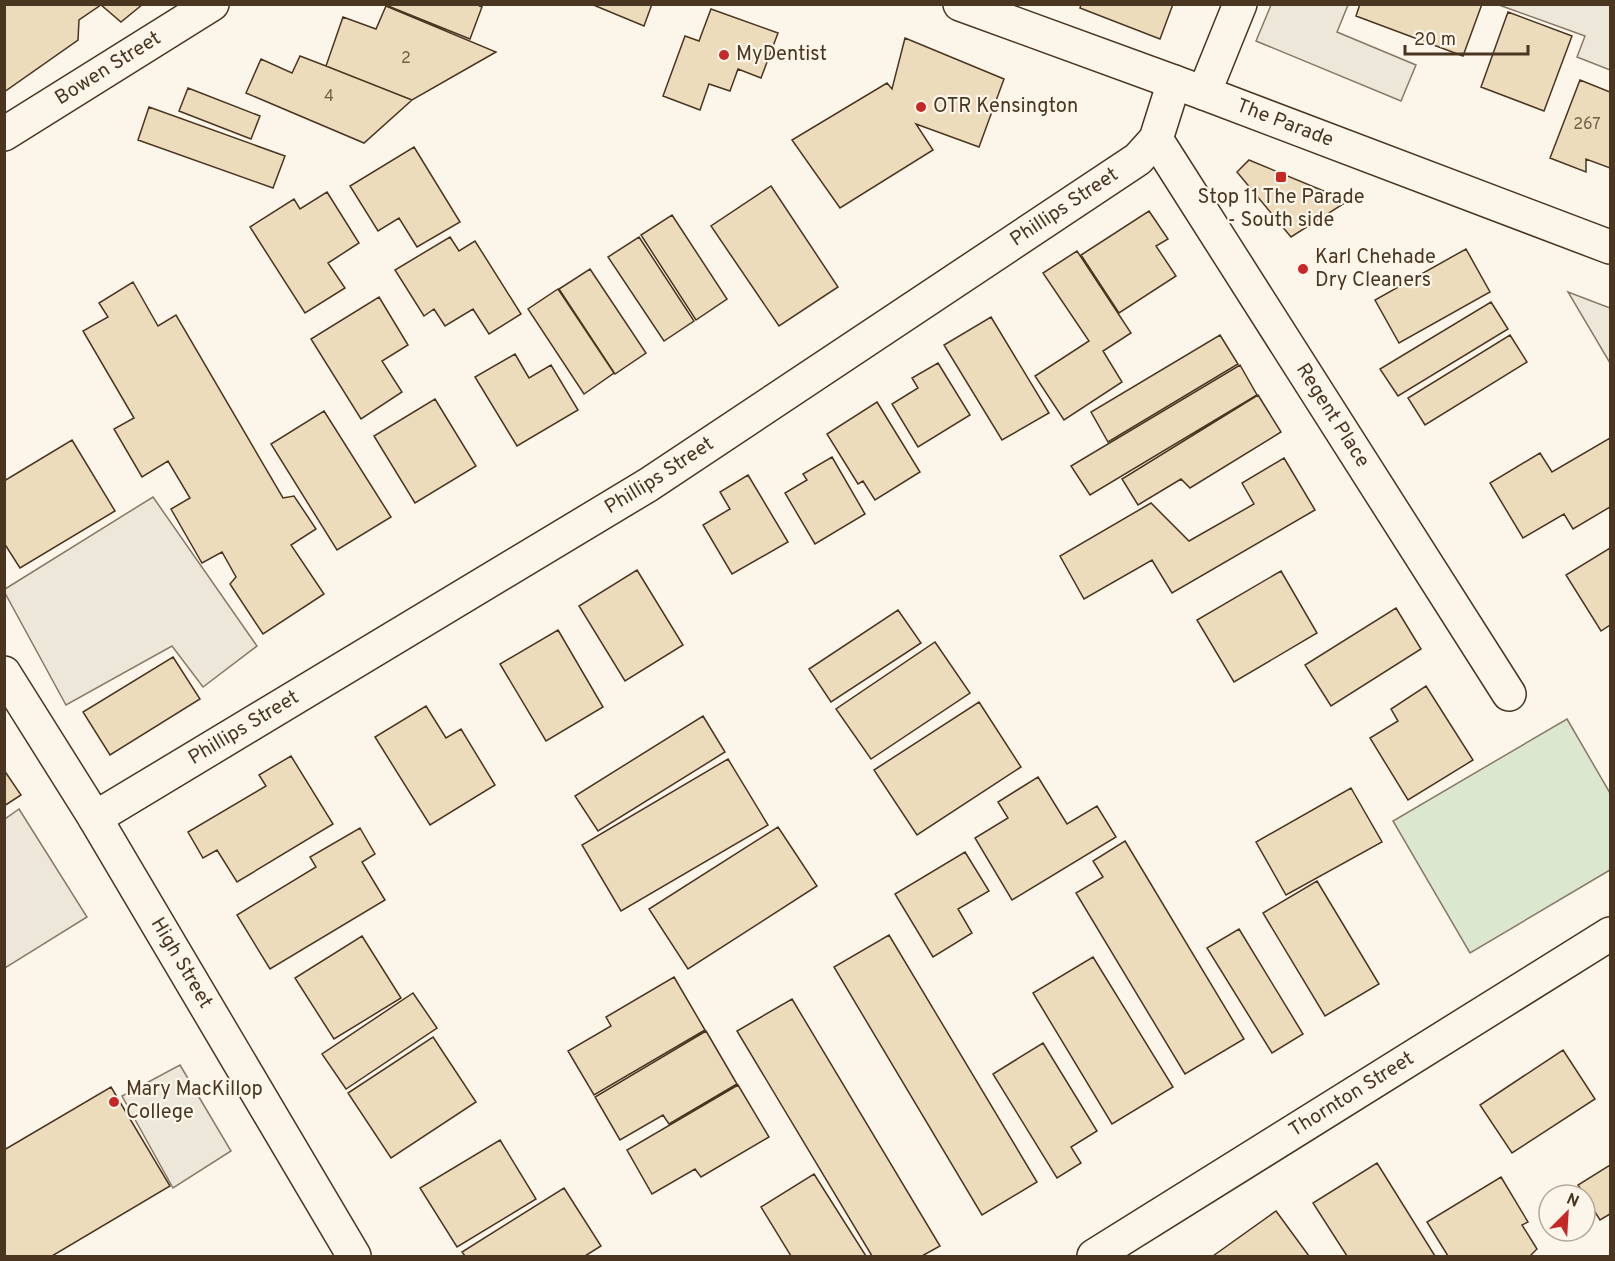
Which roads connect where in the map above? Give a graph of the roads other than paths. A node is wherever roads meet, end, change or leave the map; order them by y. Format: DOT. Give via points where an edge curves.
graph roads {
  1 [pos="212,4"];
  2 [pos="960,4"];
  3 [pos="1240,4"];
  4 [pos="1174,82"];
  5 [pos="1204,93"];
  6 [pos="4,134"];
  7 [pos="1156,139"];
  8 [pos="1611,247"];
  9 [pos="4,673"];
  10 [pos="1509,694"];
  11 [pos="95,818"];
  12 [pos="1611,934"];
  13 [pos="354,1257"];
  14 [pos="1094,1257"];
  1 -- 6 [label="street, Bowen Street"];
  2 -- 4 [label="street, The Parade"];
  3 -- 5 [label="street"];
  4 -- 5 [label="street, The Parade"];
  4 -- 7 [label="street, Phillips Street"];
  5 -- 8 [label="street, The Parade"];
  7 -- 10 [label="street, Regent Place"];
  7 -- 11 [label="street, Phillips Street" via="1138,159 648,485"];
  9 -- 11 [label="street, High Street"];
  11 -- 13 [label="street, High Street"];
  12 -- 14 [label="street, Thornton Street"];
}
